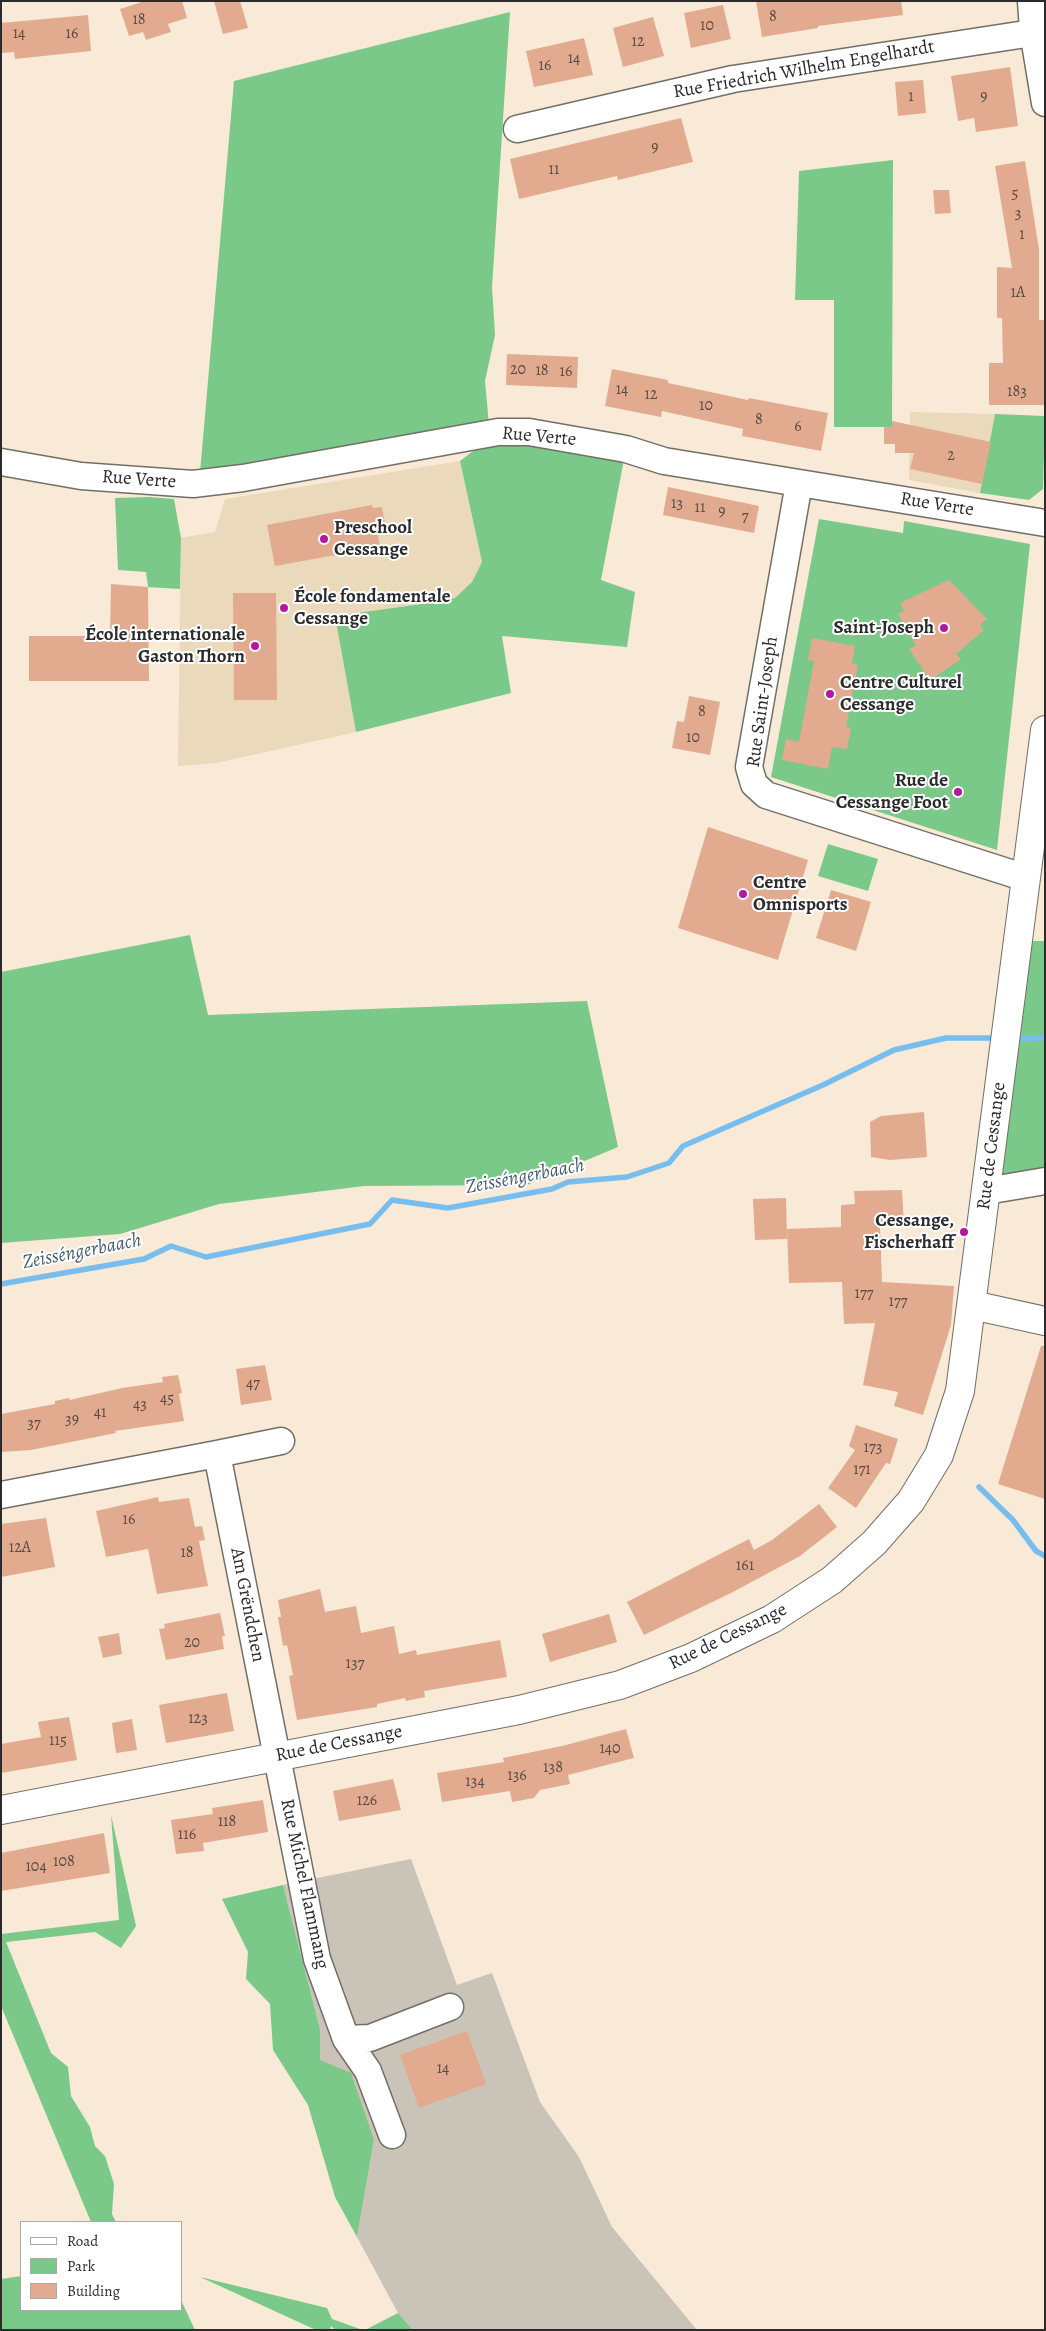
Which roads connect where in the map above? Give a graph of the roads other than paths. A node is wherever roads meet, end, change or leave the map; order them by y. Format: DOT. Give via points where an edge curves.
graph roads {
  1 [pos="1031,1"];
  2 [pos="1039,31"];
  3 [pos="1045,103"];
  4 [pos="517,129"];
  5 [pos="1,462"];
  6 [pos="799,483"];
  7 [pos="1045,523"];
  8 [pos="1045,730"];
  9 [pos="1026,878"];
  10 [pos="1045,1181"];
  11 [pos="986,1191"];
  12 [pos="972,1305"];
  13 [pos="1045,1321"];
  14 [pos="282,1442"];
  15 [pos="217,1454"];
  16 [pos="1,1495"];
  17 [pos="277,1756"];
  18 [pos="1,1810"];
  19 [pos="450,2007"];
  20 [pos="346,2039"];
  21 [pos="392,2135"];
  1 -- 2 [label="street"];
  2 -- 3 [label="street"];
  2 -- 4 [label="street, Rue Friedrich Wilhelm Engelhardt" via="733,78"];
  5 -- 6 [label="street, Rue Verte" via="81,476 193,484 252,477 498,432 529,432 626,449 664,461"];
  6 -- 7 [label="street, Rue Verte"];
  6 -- 9 [label="street, Rue Saint-Joseph" via="749,767 754,784 766,795"];
  8 -- 9 [label="main road, Rue de Cessange"];
  9 -- 11 [label="main road, Rue de Cessange"];
  10 -- 11 [label="street"];
  11 -- 12 [label="main road, Rue de Cessange"];
  12 -- 13 [label="main road"];
  12 -- 17 [label="main road, Rue de Cessange" via="964,1370 951,1421 939,1455 911,1501 874,1543 832,1580 772,1620 691,1658 620,1685 526,1708"];
  14 -- 15 [label="street"];
  15 -- 16 [label="street"];
  15 -- 17 [label="street, Am Grëndchen"];
  17 -- 18 [label="main road, Rue de Cessange"];
  17 -- 20 [label="street, Rue Michel Flammang" via="317,1959"];
  19 -- 20 [label="street" via="370,2038"];
  20 -- 21 [label="street, Rue Michel Flammang" via="368,2071"];
}
